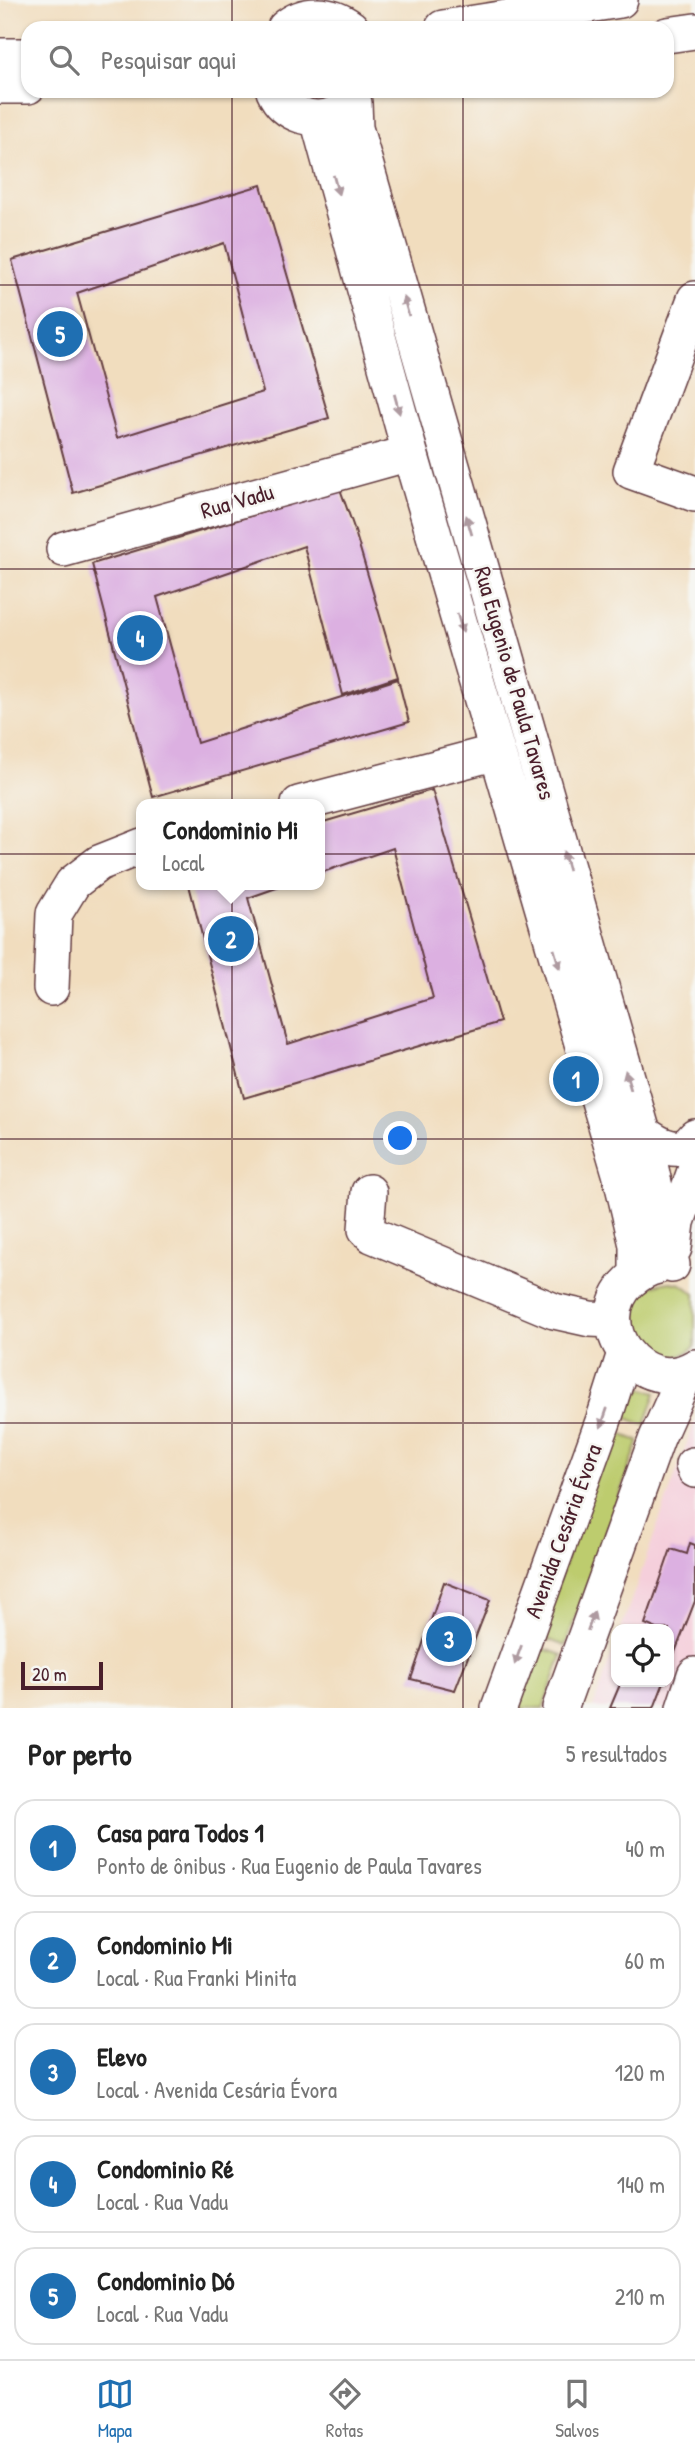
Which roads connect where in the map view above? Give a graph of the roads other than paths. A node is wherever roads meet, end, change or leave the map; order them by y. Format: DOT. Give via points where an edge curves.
graph roads {
  1 [pos="614,0"];
  2 [pos="620,0"];
  3 [pos="332,15"];
  4 [pos="297,21"];
  5 [pos="486,21"];
  6 [pos="616,21"];
  7 [pos="695,31"];
  8 [pos="674,34"];
  9 [pos="21,55"];
  10 [pos="0,56"];
  11 [pos="0,86"];
  12 [pos="21,86"];
  13 [pos="277,98"];
  14 [pos="357,98"];
  15 [pos="358,98"];
  16 [pos="318,119"];
  17 [pos="695,299"];
  18 [pos="410,453"];
  19 [pos="695,494"];
  20 [pos="64,549"];
  21 [pos="497,752"];
  22 [pos="318,799"];
  23 [pos="136,848"];
  24 [pos="51,988"];
  25 [pos="643,1133"];
  26 [pos="695,1137"];
  27 [pos="695,1171"];
  28 [pos="369,1192"];
  29 [pos="683,1269"];
  30 [pos="637,1275"];
  31 [pos="613,1320"];
  32 [pos="625,1353"];
  33 [pos="691,1369"];
  34 [pos="695,1675"];
  35 [pos="695,1702"];
  36 [pos="499,1708"];
  37 [pos="560,1708"];
  38 [pos="684,1708"];
  1 -- 2 [label="street"];
  1 -- 5 [label="street"];
  1 -- 6 [label="street"];
  3 -- 4 [label="street"];
  7 -- 8 [label="street"];
  9 -- 10 [label="street"];
  11 -- 12 [label="street"];
  13 -- 16 [label="street" via="290,110"];
  14 -- 16 [label="street" via="330,117"];
  25 -- 15 [label="street, Rua Eugenio de Paula Tavares, one-way" via="355,128"];
  16 -- 18 [label="street, Rua Eugenio de Paula Tavares, one-way"];
  17 -- 19 [label="street" via="631,471"];
  18 -- 20 [label="street, Rua Vadu"];
  18 -- 21 [label="street, Rua Eugenio de Paula Tavares, one-way"];
  21 -- 22 [label="street"];
  21 -- 30 [label="street, Rua Eugenio de Paula Tavares, one-way" via="620,1173 637,1245"];
  23 -- 24 [label="street" via="99,863 73,883 54,914"];
  25 -- 26 [label="street" via="659,1146 676,1149"];
  25 -- 29 [label="street, Rua Eugenio de Paula Tavares"];
  27 -- 29 [label="street" via="677,1222"];
  28 -- 31 [label="street" via="366,1229 372,1235 554,1311"];
  29 -- 30 [label="street" via="654,1267"];
  30 -- 31 [label="street" via="624,1287"];
  31 -- 32 [label="street"];
  32 -- 33 [label="street" via="653,1373 671,1375"];
  32 -- 36 [label="street, Avenida Cesária Évora, one-way"];
  37 -- 33 [label="street, one-way" via="657,1438"];
  34 -- 38 [label="street"];
  35 -- 38 [label="street"];
}
